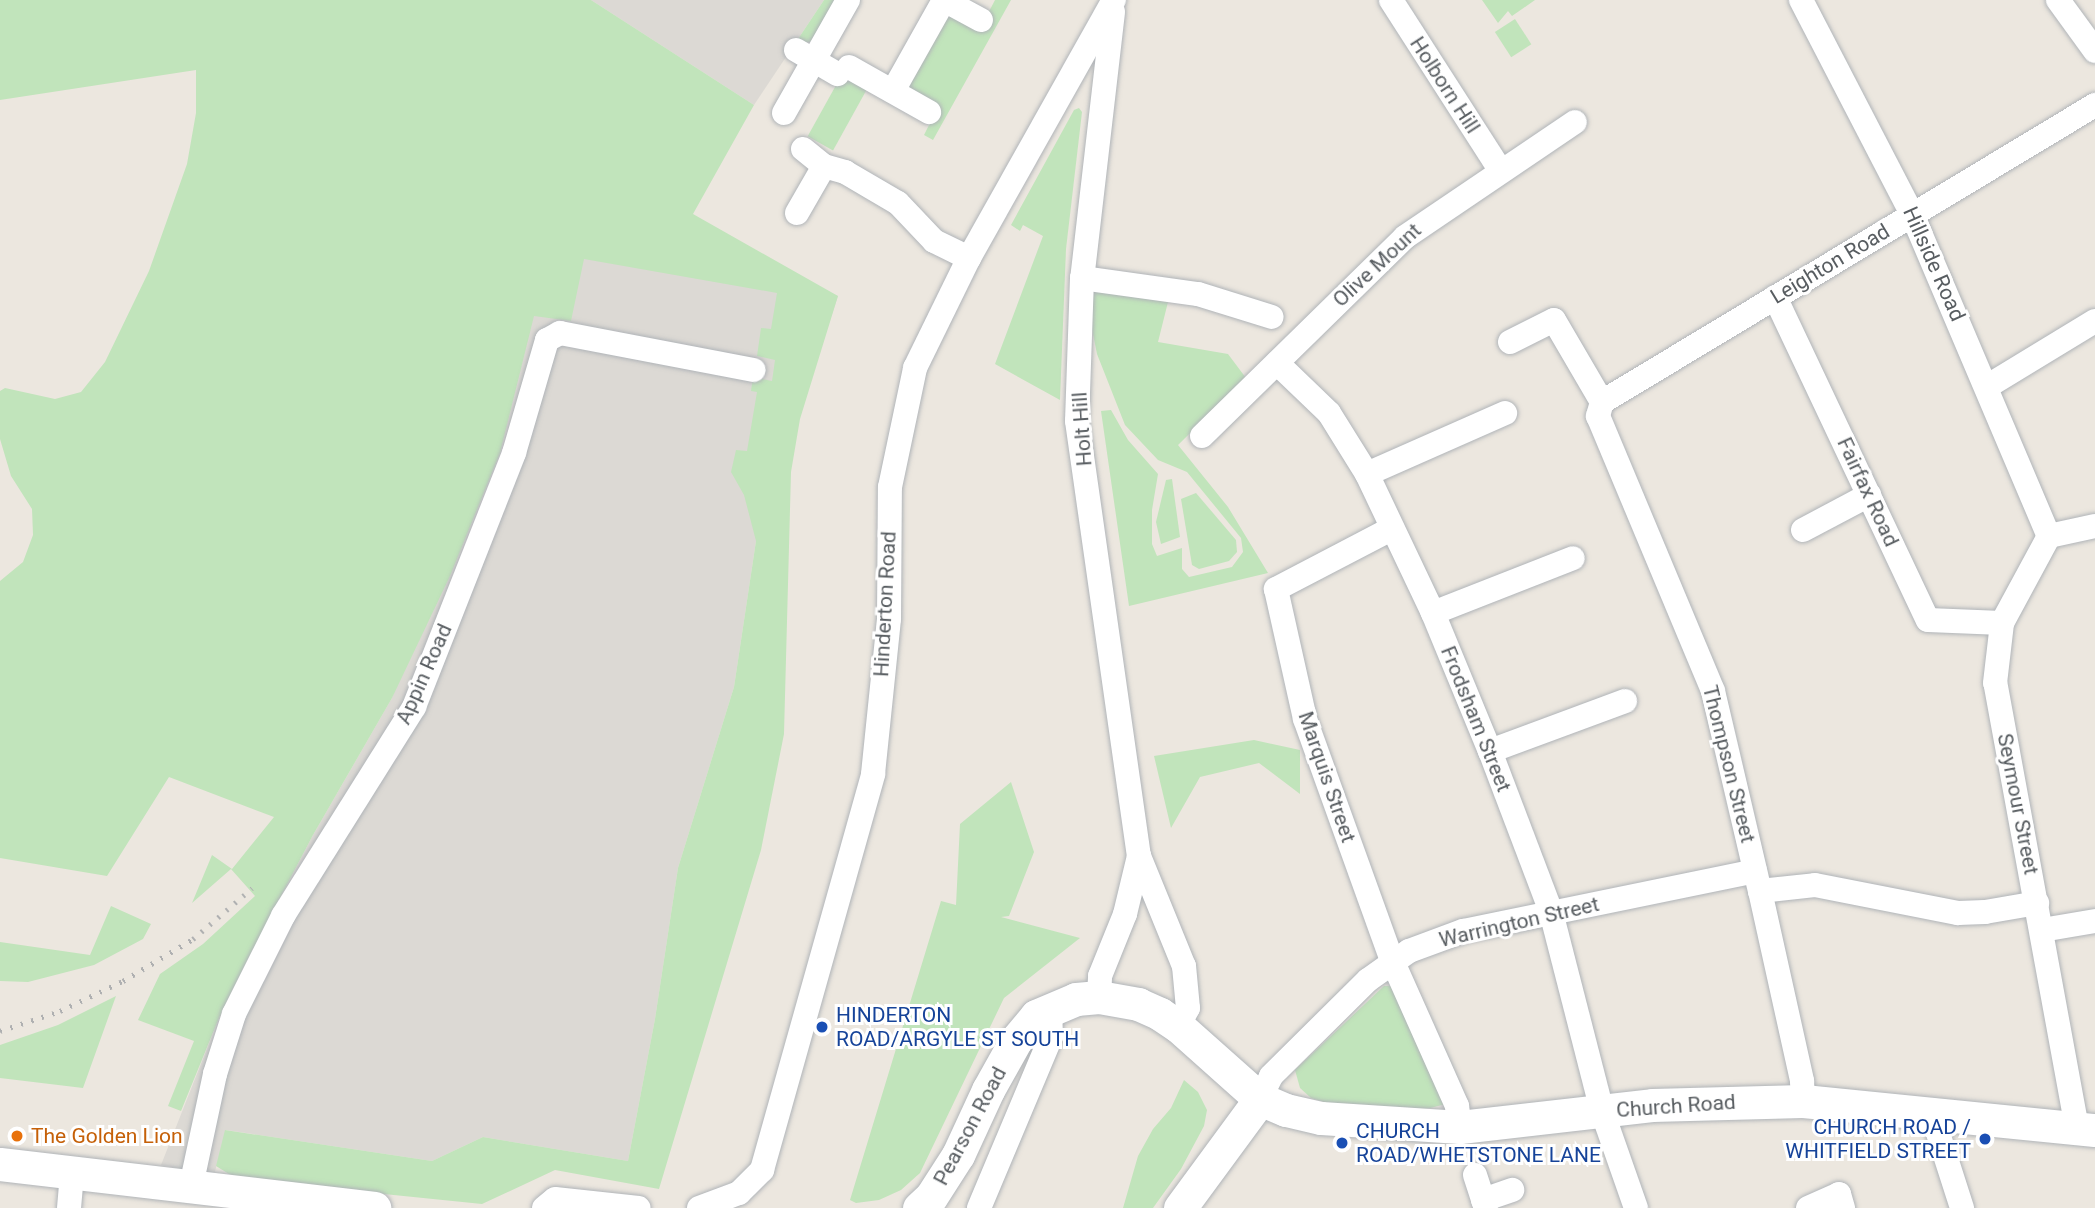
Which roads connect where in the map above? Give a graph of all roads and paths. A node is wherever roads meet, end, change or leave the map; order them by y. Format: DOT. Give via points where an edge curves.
graph roads {
  1 [pos="848,0"];
  2 [pos="1114,0"];
  3 [pos="1391,0"];
  4 [pos="2058,0"];
  5 [pos="1809,3"];
  6 [pos="981,20"];
  7 [pos="2095,51"];
  8 [pos="805,55"];
  9 [pos="892,91"];
  10 [pos="2095,105"];
  11 [pos="929,112"];
  12 [pos="784,113"];
  13 [pos="1575,122"];
  14 [pos="803,149"];
  15 [pos="824,166"];
  16 [pos="1500,170"];
  17 [pos="797,213"];
  18 [pos="1912,214"];
  19 [pos="969,258"];
  20 [pos="1082,278"];
  21 [pos="1776,297"];
  22 [pos="1272,317"];
  23 [pos="2095,321"];
  24 [pos="1510,342"];
  25 [pos="1277,363"];
  26 [pos="754,370"];
  27 [pos="1988,386"];
  28 [pos="1602,402"];
  29 [pos="1505,414"];
  30 [pos="1202,436"];
  31 [pos="1367,474"];
  32 [pos="1869,495"];
  33 [pos="2095,526"];
  34 [pos="1391,529"];
  35 [pos="1803,530"];
  36 [pos="2049,536"];
  37 [pos="1573,558"];
  38 [pos="1433,613"];
  39 [pos="2002,623"];
  40 [pos="1625,701"];
  41 [pos="1490,751"];
  42 [pos="1139,856"];
  43 [pos="1758,881"];
  44 [pos="2037,903"];
  45 [pos="1551,912"];
  46 [pos="2095,920"];
  47 [pos="2042,930"];
  48 [pos="1392,960"];
  49 [pos="1099,997"];
  50 [pos="1050,1008"];
  51 [pos="1178,1026"];
  52 [pos="1260,1099"];
  53 [pos="1803,1101"];
  54 [pos="1602,1111"];
  55 [pos="1937,1113"];
  56 [pos="1460,1127"];
  57 [pos="2086,1129"];
  58 [pos="0,1164"];
  59 [pos="72,1170"];
  60 [pos="1475,1175"];
  61 [pos="191,1186"];
  62 [pos="1512,1190"];
  63 [pos="1484,1204"];
  64 [pos="69,1208"];
  65 [pos="374,1208"];
  66 [pos="544,1208"];
  67 [pos="639,1208"];
  68 [pos="699,1208"];
  69 [pos="919,1208"];
  70 [pos="979,1208"];
  71 [pos="1180,1208"];
  72 [pos="1636,1208"];
  73 [pos="1808,1208"];
  74 [pos="1843,1208"];
  75 [pos="1962,1208"];
  1 -- 8 [label="street"];
  2 -- 19 [label="street, Hinderton Road"];
  2 -- 20 [label="street, Holt Hill"];
  3 -- 16 [label="street, Holborn Hill"];
  4 -- 7 [label="street"];
  5 -- 18 [label="street, Hillside Road"];
  6 -- 9 [label="street" via="944,0"];
  8 -- 9 [label="street"];
  8 -- 12 [label="street"];
  9 -- 11 [label="street"];
  10 -- 18 [label="street, Leighton Road"];
  13 -- 16 [label="street, Olive Mount"];
  14 -- 15 [label="street"];
  15 -- 17 [label="street"];
  15 -- 19 [label="street" via="845,172 898,203 934,240"];
  16 -- 25 [label="street, Olive Mount" via="1412,232"];
  18 -- 21 [label="street, Leighton Road"];
  18 -- 27 [label="street, Hillside Road"];
  19 -- 68 [label="street, Hinderton Road" via="915,368 890,487 889,619 873,774 768,1154 762,1170 739,1193"];
  20 -- 22 [label="street" via="1198,294"];
  20 -- 42 [label="street, Holt Hill" via="1077,421"];
  21 -- 28 [label="street, Leighton Road"];
  21 -- 32 [label="street, Fairfax Road"];
  23 -- 27 [label="street"];
  24 -- 28 [label="street" via="1554,320"];
  25 -- 30 [label="street, Olive Mount"];
  25 -- 31 [label="street, Frodsham Street" via="1329,413"];
  26 -- 61 [label="street, Appin Road" via="560,333 547,340 514,453 414,707 283,916 234,1014 215,1074"];
  27 -- 36 [label="street, Hillside Road"];
  28 -- 43 [label="street, Thompson Street" via="1598,416 1713,691"];
  29 -- 31 [label="street"];
  31 -- 34 [label="street, Frodsham Street"];
  32 -- 35 [label="street"];
  32 -- 39 [label="street, Fairfax Road" via="1928,620"];
  33 -- 36 [label="street"];
  34 -- 38 [label="street, Frodsham Street"];
  34 -- 48 [label="street, Marquis Street" via="1276,589 1305,719"];
  36 -- 39 [label="street, Seymour Street"];
  37 -- 38 [label="street"];
  38 -- 41 [label="street, Frodsham Street"];
  39 -- 44 [label="street, Seymour Street" via="1995,683"];
  40 -- 41 [label="street"];
  41 -- 45 [label="street, Frodsham Street"];
  42 -- 49 [label="street, Holt Hill" via="1125,914 1100,976"];
  42 -- 51 [label="street, Holt Hill" via="1184,967 1188,1008"];
  43 -- 44 [label="street, Warrington Street" via="1815,885 1958,913"];
  43 -- 45 [label="street, Warrington Street"];
  43 -- 53 [label="street, Thompson Street"];
  44 -- 47 [label="street, Seymour Street"];
  45 -- 48 [label="street, Warrington Street" via="1463,930"];
  45 -- 54 [label="street, Frodsham Street"];
  46 -- 47 [label="street"];
  47 -- 57 [label="street, Seymour Street"];
  48 -- 52 [label="street, Warrington Street" via="1271,1076"];
  48 -- 56 [label="street, Marquis Street" via="1457,1106"];
  49 -- 50 [label="main road, Pearson Road"];
  49 -- 51 [label="main road, Pearson Road" via="1138,1004"];
  50 -- 69 [label="main road, Pearson Road" via="1036,1016 1016,1040 958,1155"];
  50 -- 70 [label="street" via="1051,1037"];
  51 -- 52 [label="main road, Pearson Road"];
  52 -- 56 [label="main road, Church Road" via="1321,1118"];
  52 -- 71 [label="main road"];
  53 -- 54 [label="main road, Church Road" via="1712,1102"];
  53 -- 55 [label="main road, Church Road"];
  54 -- 56 [label="main road, Church Road"];
  54 -- 72 [label="street, Frodsham Street"];
  55 -- 57 [label="main road, Church Road"];
  55 -- 75 [label="street" via="1937,1130"];
  58 -- 59 [label="main road"];
  59 -- 61 [label="main road"];
  59 -- 64 [label="street"];
  60 -- 63 [label="street"];
  61 -- 65 [label="main road"];
  62 -- 63 [label="street"];
  66 -- 67 [label="street" via="555,1199"];
  73 -- 74 [label="street" via="1839,1194"];
}
